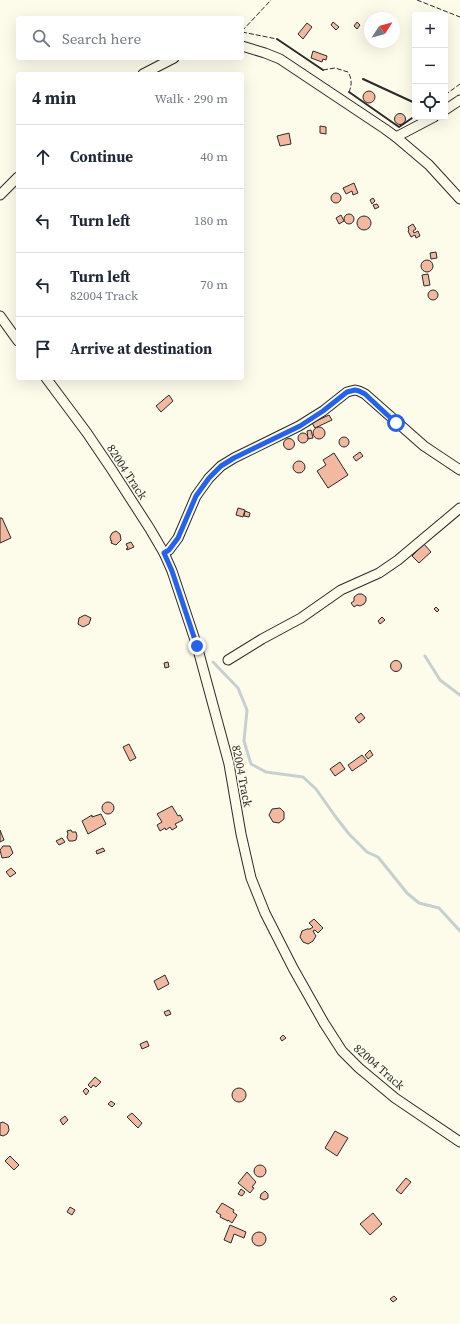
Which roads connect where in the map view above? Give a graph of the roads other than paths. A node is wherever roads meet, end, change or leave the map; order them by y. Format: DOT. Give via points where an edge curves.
graph roads {
  1 [pos="244,47"];
  2 [pos="170,60"];
  3 [pos="147,72"];
  4 [pos="460,100"];
  5 [pos="448,108"];
  6 [pos="428,120"];
  7 [pos="396,137"];
  8 [pos="16,179"];
  9 [pos="0,195"];
  10 [pos="460,199"];
  11 [pos="0,316"];
  12 [pos="16,338"];
  13 [pos="47,380"];
  14 [pos="460,470"];
  15 [pos="460,508"];
  16 [pos="164,553"];
  17 [pos="228,660"];
  18 [pos="460,1142"];
  1 -- 7 [label="street" via="280,59"];
  2 -- 3 [label="street"];
  4 -- 5 [label="street"];
  6 -- 7 [label="street"];
  7 -- 10 [label="street" via="429,165"];
  8 -- 9 [label="street"];
  11 -- 12 [label="street"];
  13 -- 16 [label="street, 82004 Track" via="91,439"];
  14 -- 16 [label="street" via="424,446 365,394 350,391 300,426 227,462 218,469 196,496 178,538"];
  15 -- 17 [label="street" via="385,569 341,590 301,618"];
  16 -- 18 [label="street, 82004 Track" via="197,646 229,764 251,878 265,913 301,982 342,1051 394,1098"];
}
